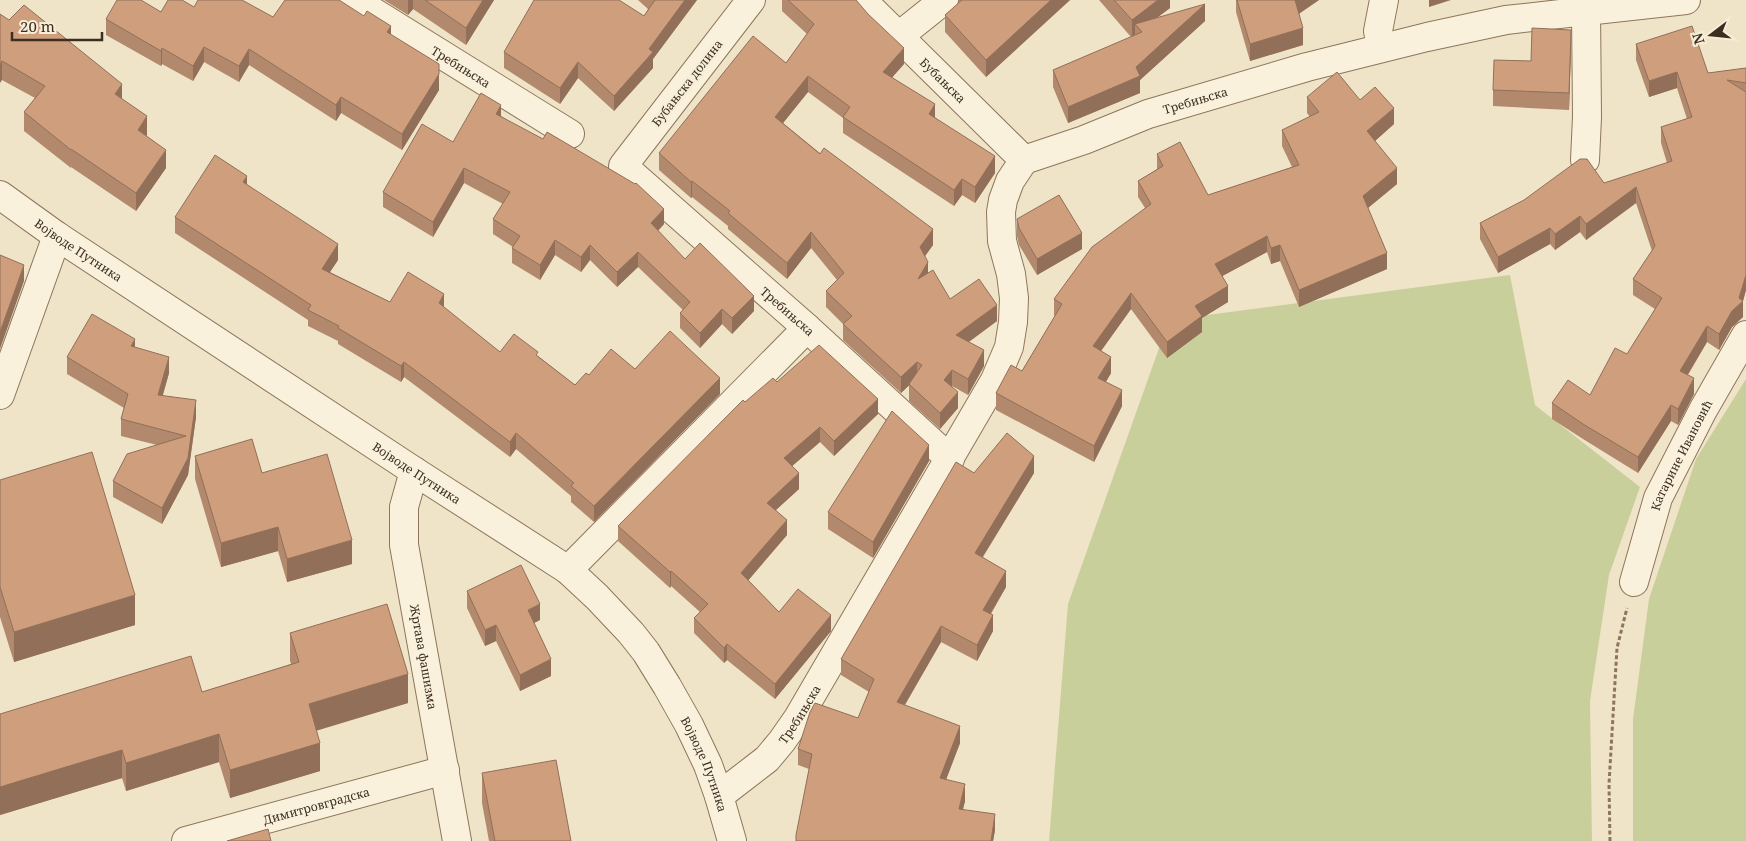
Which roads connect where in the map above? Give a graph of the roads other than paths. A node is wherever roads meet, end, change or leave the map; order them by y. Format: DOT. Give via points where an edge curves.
graph roads {
  1 [pos="354,0"];
  2 [pos="751,0"];
  3 [pos="862,0"];
  4 [pos="944,0"];
  5 [pos="1384,0"];
  6 [pos="1686,0"];
  7 [pos="1586,10"];
  8 [pos="899,36"];
  9 [pos="1381,48"];
  10 [pos="570,134"];
  11 [pos="1024,160"];
  12 [pos="1585,160"];
  13 [pos="623,166"];
  14 [pos="0,195"];
  15 [pos="57,236"];
  16 [pos="806,328"];
  17 [pos="1746,335"];
  18 [pos="0,395"];
  19 [pos="950,459"];
  20 [pos="414,471"];
  21 [pos="568,570"];
  22 [pos="1634,582"];
  23 [pos="445,770"];
  24 [pos="719,796"];
  25 [pos="186,841"];
  26 [pos="457,841"];
  27 [pos="732,841"];
  1 -- 10 [label="street, Требињска"];
  2 -- 13 [label="street, Бубањска долина"];
  3 -- 8 [label="street, Бубањска"];
  4 -- 8 [label="street"];
  5 -- 9 [label="street" via="1378,31"];
  6 -- 7 [label="street, Требињска"];
  7 -- 9 [label="street, Требињска" via="1506,20"];
  7 -- 12 [label="street"];
  8 -- 11 [label="street, Бубањска"];
  9 -- 11 [label="street, Требињска" via="1307,66 1148,114"];
  11 -- 19 [label="street, Требињска" via="1010,181 1001,212 1002,241 1014,298 1009,347 996,380"];
  13 -- 16 [label="street, Требињска"];
  14 -- 15 [label="street, Војводе Путника"];
  15 -- 18 [label="street"];
  15 -- 20 [label="street, Војводе Путника"];
  16 -- 19 [label="street, Требињска"];
  16 -- 21 [label="street"];
  17 -- 22 [label="street, Катарине Ивановић" via="1702,410 1658,498"];
  19 -- 24 [label="street, Требињска" via="798,718 767,759"];
  20 -- 21 [label="street, Војводе Путника"];
  20 -- 23 [label="street, Жртава фашизма" via="404,507 404,545"];
  21 -- 24 [label="street, Војводе Путника" via="646,652 689,725"];
  23 -- 25 [label="street, Димитровградска"];
  23 -- 26 [label="street, Жртава фашизма"];
  24 -- 27 [label="street, Војводе Путника"];
}
